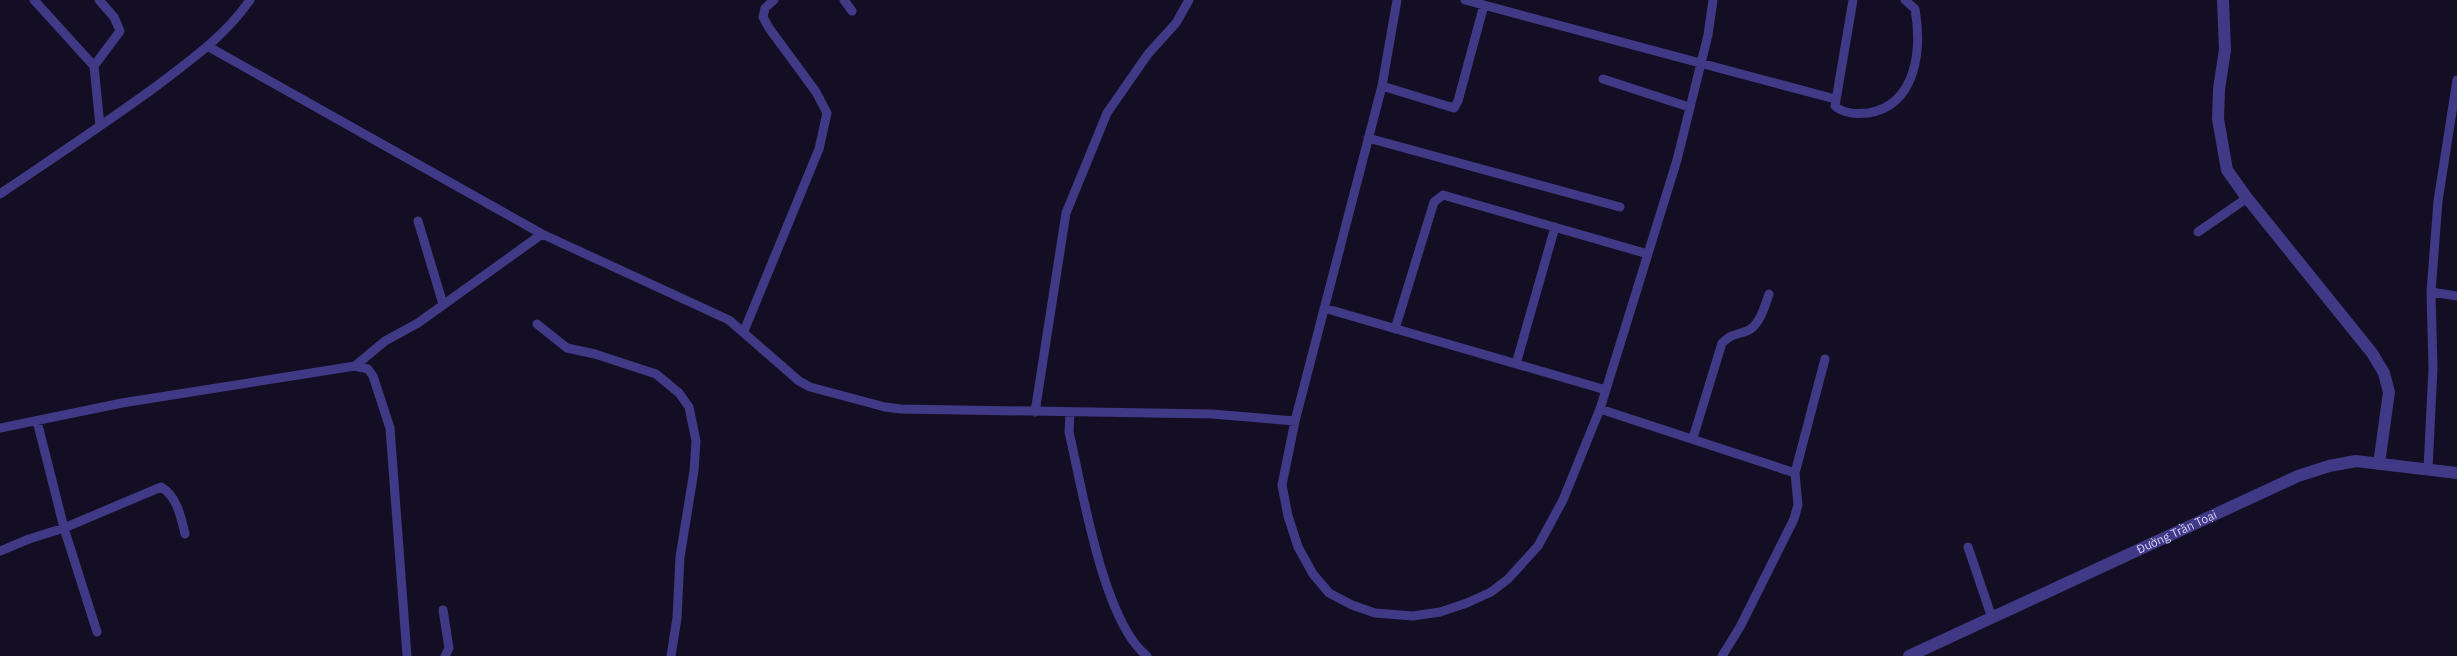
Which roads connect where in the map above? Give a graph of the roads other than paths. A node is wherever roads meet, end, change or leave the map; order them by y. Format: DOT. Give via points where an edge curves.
graph roads {
  1 [pos="34,0"];
  2 [pos="99,0"];
  3 [pos="250,0"];
  4 [pos="774,0"];
  5 [pos="844,0"];
  6 [pos="1189,0"];
  7 [pos="1397,0"];
  8 [pos="1465,0"];
  9 [pos="1713,0"];
  10 [pos="1853,0"];
  11 [pos="1905,0"];
  12 [pos="2222,0"];
  13 [pos="1484,5"];
  14 [pos="852,11"];
  15 [pos="209,47"];
  16 [pos="1701,62"];
  17 [pos="94,66"];
  18 [pos="1603,79"];
  19 [pos="2457,80"];
  20 [pos="1382,86"];
  21 [pos="1835,99"];
  22 [pos="1689,106"];
  23 [pos="100,126"];
  24 [pos="1368,138"];
  25 [pos="0,194"];
  26 [pos="2246,198"];
  27 [pos="1620,207"];
  28 [pos="418,221"];
  29 [pos="1555,227"];
  30 [pos="2198,232"];
  31 [pos="542,234"];
  32 [pos="1648,254"];
  33 [pos="2431,292"];
  34 [pos="1770,294"];
  35 [pos="2457,296"];
  36 [pos="444,304"];
  37 [pos="1324,308"];
  38 [pos="536,324"];
  39 [pos="1395,329"];
  40 [pos="744,331"];
  41 [pos="1825,359"];
  42 [pos="1516,364"];
  43 [pos="355,366"];
  44 [pos="1606,390"];
  45 [pos="1600,409"];
  46 [pos="1035,412"];
  47 [pos="1070,413"];
  48 [pos="37,421"];
  49 [pos="1295,421"];
  50 [pos="0,428"];
  51 [pos="1693,438"];
  52 [pos="2379,464"];
  53 [pos="2428,469"];
  54 [pos="2457,472"];
  55 [pos="1795,473"];
  56 [pos="64,528"];
  57 [pos="185,534"];
  58 [pos="1968,547"];
  59 [pos="0,551"];
  60 [pos="443,610"];
  61 [pos="1992,618"];
  62 [pos="97,632"];
  63 [pos="407,656"];
  64 [pos="445,656"];
  65 [pos="670,656"];
  66 [pos="1147,656"];
  67 [pos="1722,656"];
  68 [pos="1909,656"];
  1 -- 17 [label="lane"];
  2 -- 17 [label="lane" via="114,17 120,31"];
  3 -- 15 [label="lane" via="234,23"];
  4 -- 40 [label="lane" via="764,8 763,17 827,113 819,149"];
  5 -- 14 [label="lane"];
  6 -- 46 [label="lane" via="1176,23 1148,54 1107,113 1066,214"];
  7 -- 20 [label="lane"];
  8 -- 13 [label="lane"];
  9 -- 16 [label="lane"];
  10 -- 21 [label="lane"];
  11 -- 21 [label="lane" via="1916,9 1918,47 1915,67 1897,101 1881,110 1863,113 1842,112 1835,106"];
  12 -- 26 [label="street" via="2225,50 2218,119 2227,170"];
  13 -- 16 [label="lane"];
  13 -- 20 [label="lane" via="1454,108"];
  15 -- 23 [label="lane"];
  15 -- 31 [label="lane"];
  16 -- 21 [label="lane"];
  16 -- 22 [label="lane"];
  17 -- 23 [label="lane"];
  18 -- 22 [label="lane"];
  19 -- 33 [label="lane" via="2438,201"];
  20 -- 24 [label="lane"];
  22 -- 32 [label="lane"];
  23 -- 25 [label="lane"];
  24 -- 27 [label="lane"];
  24 -- 37 [label="lane"];
  26 -- 30 [label="lane"];
  26 -- 52 [label="street" via="2372,353 2384,373 2389,392"];
  28 -- 36 [label="lane"];
  29 -- 32 [label="lane"];
  29 -- 39 [label="lane" via="1443,195 1436,199"];
  29 -- 42 [label="lane"];
  31 -- 36 [label="lane"];
  31 -- 40 [label="lane" via="729,320"];
  32 -- 44 [label="lane"];
  33 -- 35 [label="lane"];
  33 -- 53 [label="lane" via="2433,368"];
  34 -- 51 [label="lane" via="1753,326 1748,331 1731,334 1722,343"];
  36 -- 43 [label="lane" via="385,341"];
  37 -- 39 [label="lane"];
  37 -- 49 [label="lane"];
  38 -- 65 [label="lane" via="567,348 656,374 679,393 689,407 696,441 694,470 680,557 677,618"];
  39 -- 42 [label="lane"];
  40 -- 46 [label="lane" via="799,381 810,387 901,409"];
  41 -- 55 [label="lane"];
  42 -- 44 [label="lane"];
  43 -- 48 [label="lane" via="122,403"];
  43 -- 63 [label="lane" via="368,368 373,376 390,428"];
  44 -- 45 [label="lane"];
  45 -- 49 [label="lane" via="1562,500 1538,546 1508,579 1491,592 1440,612 1413,616 1375,613 1352,606 1329,593 1313,574 1298,547 1282,485"];
  45 -- 51 [label="lane"];
  46 -- 47 [label="lane"];
  47 -- 49 [label="lane" via="1212,414"];
  47 -- 66 [label="lane" via="1069,432 1106,587 1123,627"];
  48 -- 50 [label="lane"];
  48 -- 56 [label="lane"];
  51 -- 55 [label="lane"];
  52 -- 53 [label="street, Đường Trần Toại"];
  52 -- 61 [label="street, Đường Trần Toại" via="2356,461 2298,476"];
  53 -- 54 [label="street, Đường Trần Toại"];
  55 -- 67 [label="lane" via="1798,505 1794,519"];
  56 -- 57 [label="lane" via="161,487 176,503"];
  56 -- 59 [label="lane"];
  56 -- 62 [label="lane"];
  58 -- 61 [label="lane"];
  60 -- 64 [label="lane" via="449,648"];
  61 -- 68 [label="street, Đường Trần Toại"];
}
